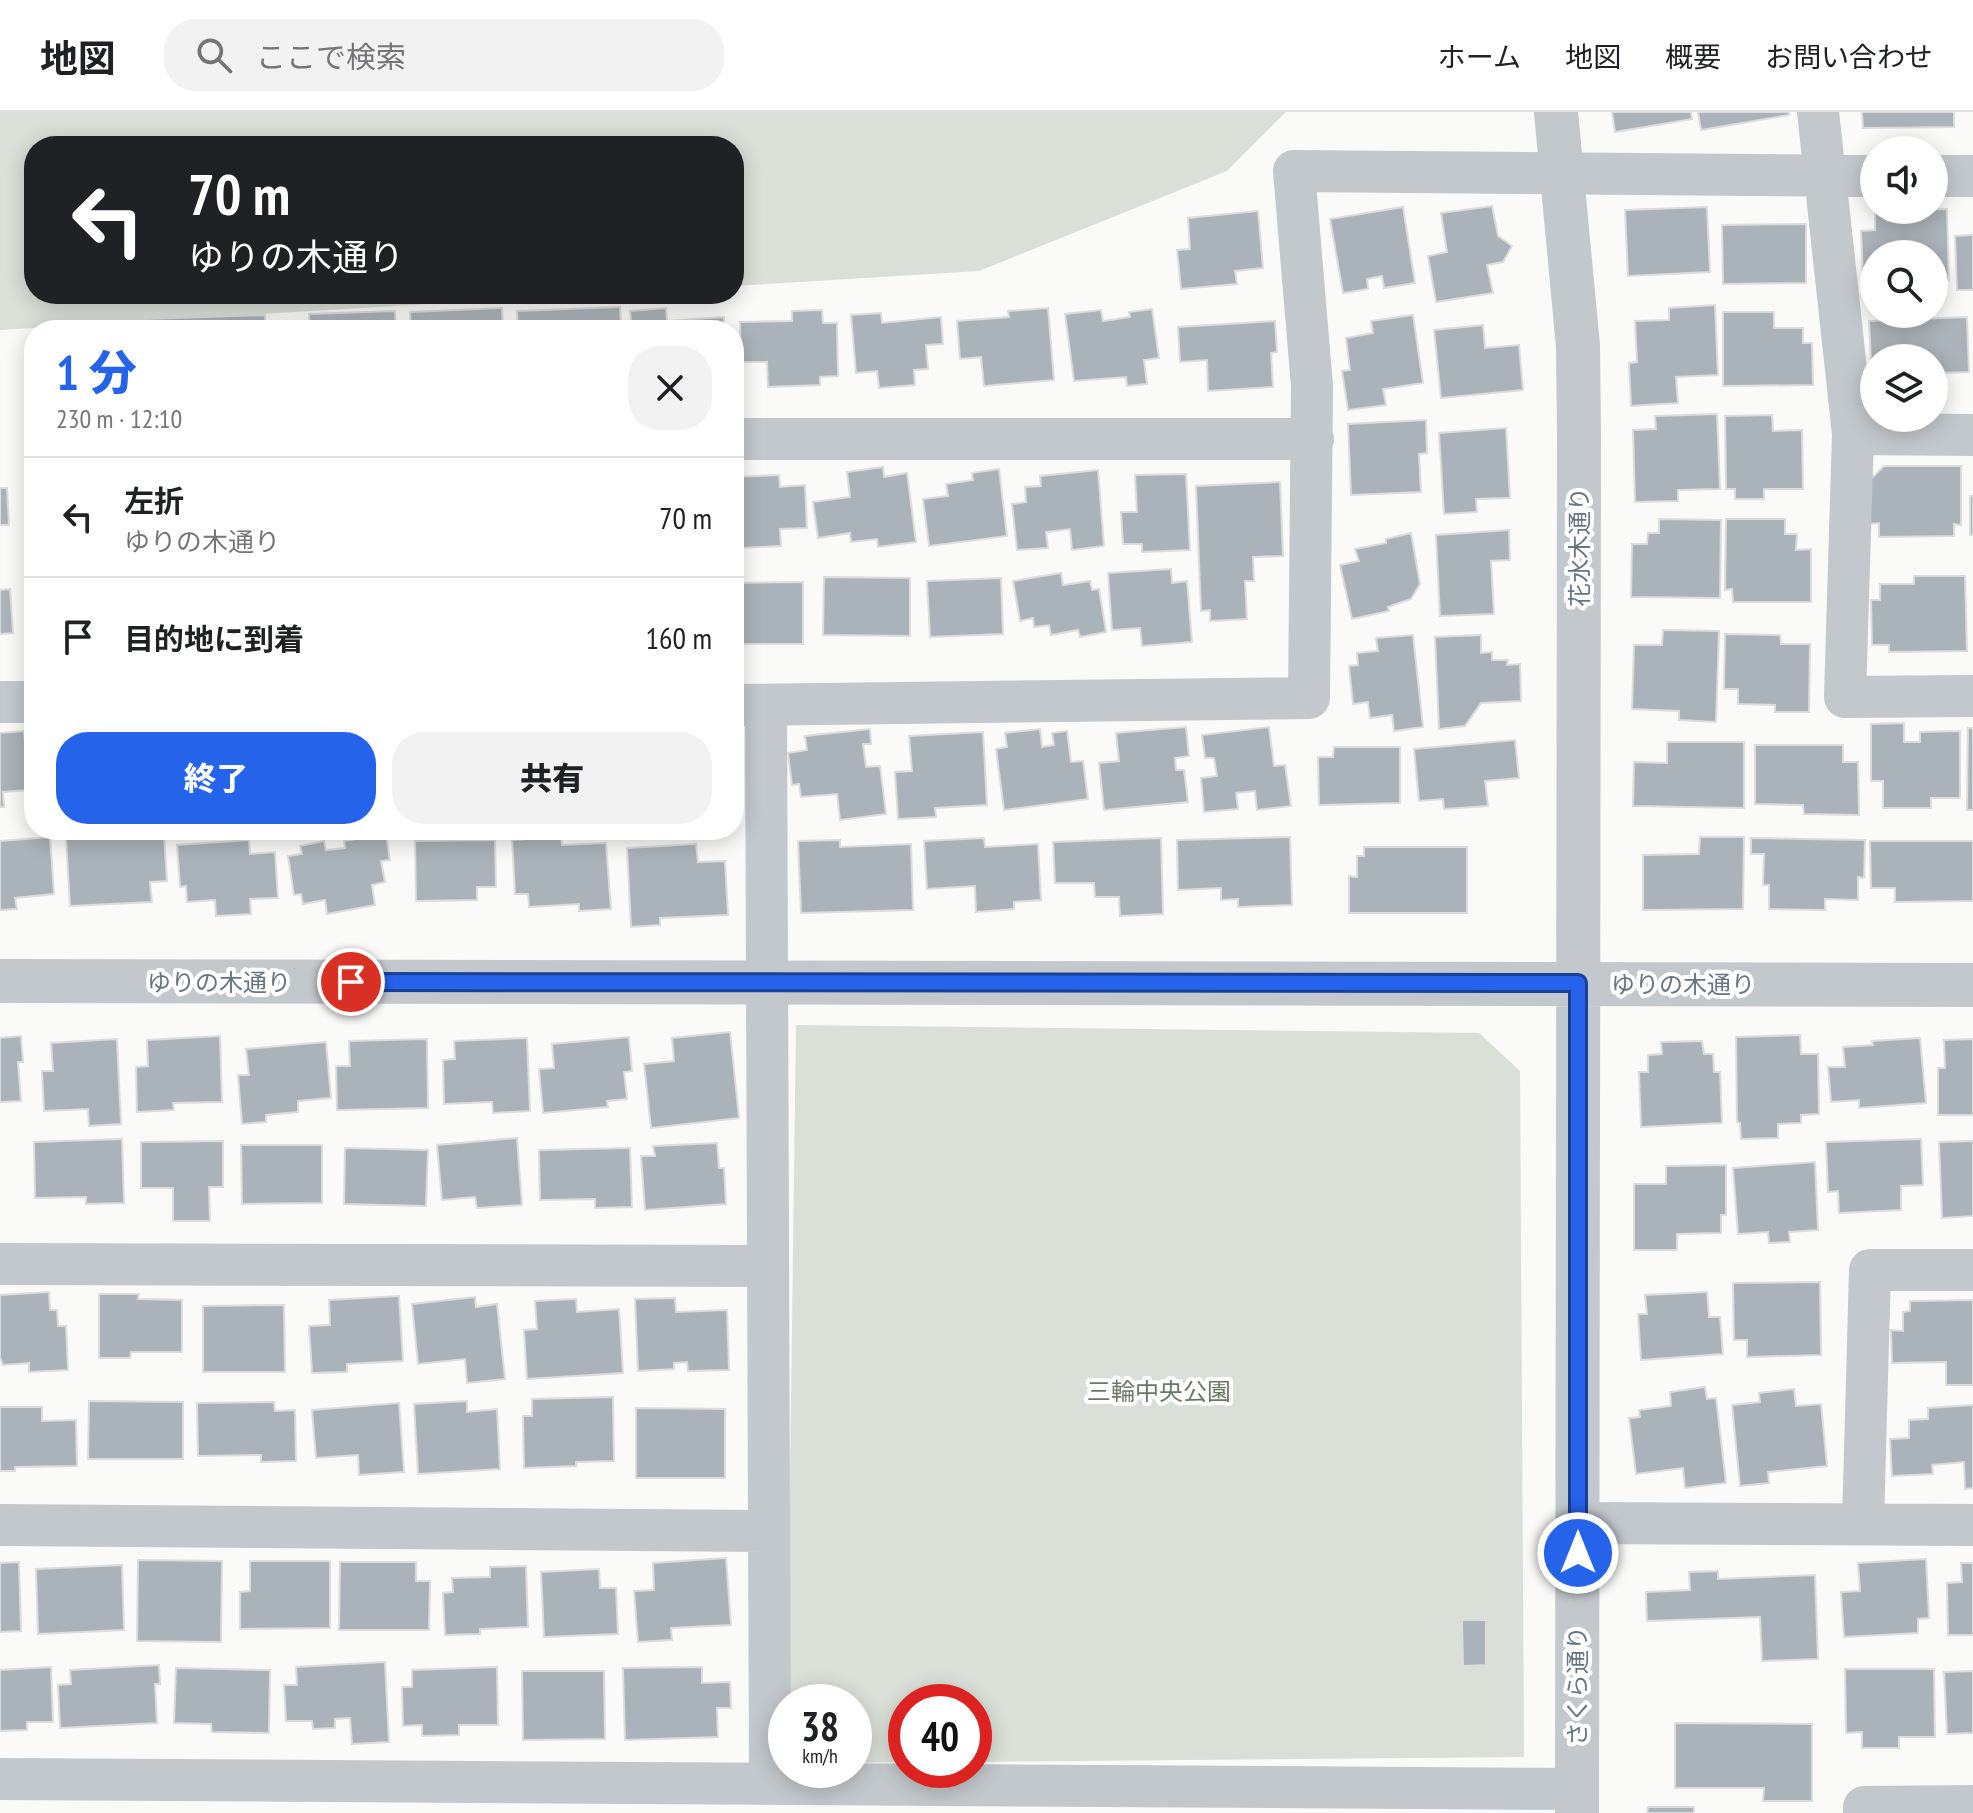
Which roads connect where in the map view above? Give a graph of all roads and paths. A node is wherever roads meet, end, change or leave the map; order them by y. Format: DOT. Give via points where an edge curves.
graph roads {
  1 [pos="1556,112"];
  2 [pos="1818,112"];
  3 [pos="1564,174"];
  4 [pos="1824,176"];
  5 [pos="1860,176"];
  6 [pos="1948,176"];
  7 [pos="1973,176"];
  8 [pos="1853,434"];
  9 [pos="1973,435"];
  10 [pos="744,439"];
  11 [pos="1313,439"];
  12 [pos="1973,696"];
  13 [pos="0,702"];
  14 [pos="24,702"];
  15 [pos="750,705"];
  16 [pos="0,981"];
  17 [pos="766,983"];
  18 [pos="1578,983"];
  19 [pos="1973,985"];
  20 [pos="0,1264"];
  21 [pos="768,1266"];
  22 [pos="1973,1270"];
  23 [pos="1578,1523"];
  24 [pos="1863,1524"];
  25 [pos="0,1525"];
  26 [pos="1973,1525"];
  27 [pos="769,1531"];
  28 [pos="770,1684"];
  29 [pos="0,1779"];
  30 [pos="768,1783"];
  31 [pos="872,1785"];
  32 [pos="425,1798"];
  33 [pos="1577,1801"];
  34 [pos="1973,1806"];
  35 [pos="1864,1813"];
  1 -- 3 [label="street, 花水木通り"];
  2 -- 4 [label="street"];
  3 -- 4 [label="street"];
  3 -- 11 [label="street" via="1294,171"];
  3 -- 18 [label="street, 花水木通り" via="1578,346"];
  4 -- 5 [label="street"];
  4 -- 8 [label="street"];
  6 -- 7 [label="street"];
  8 -- 9 [label="street"];
  8 -- 12 [label="street" via="1845,697"];
  10 -- 11 [label="street"];
  11 -- 15 [label="street" via="1309,698"];
  13 -- 14 [label="street"];
  15 -- 17 [label="street"];
  16 -- 17 [label="street, ゆりの木通り"];
  17 -- 18 [label="street, ゆりの木通り"];
  17 -- 21 [label="street"];
  18 -- 19 [label="street, ゆりの木通り"];
  18 -- 23 [label="street, さくら通り"];
  20 -- 21 [label="street"];
  21 -- 27 [label="street"];
  22 -- 24 [label="street" via="1870,1270"];
  23 -- 24 [label="street"];
  23 -- 33 [label="street, さくら通り"];
  24 -- 26 [label="street"];
  25 -- 27 [label="street"];
  27 -- 28 [label="street"];
  29 -- 32 [label="street"];
  30 -- 32 [label="street"];
  31 -- 33 [label="street"];
  34 -- 35 [label="street" via="1864,1807"];
}
